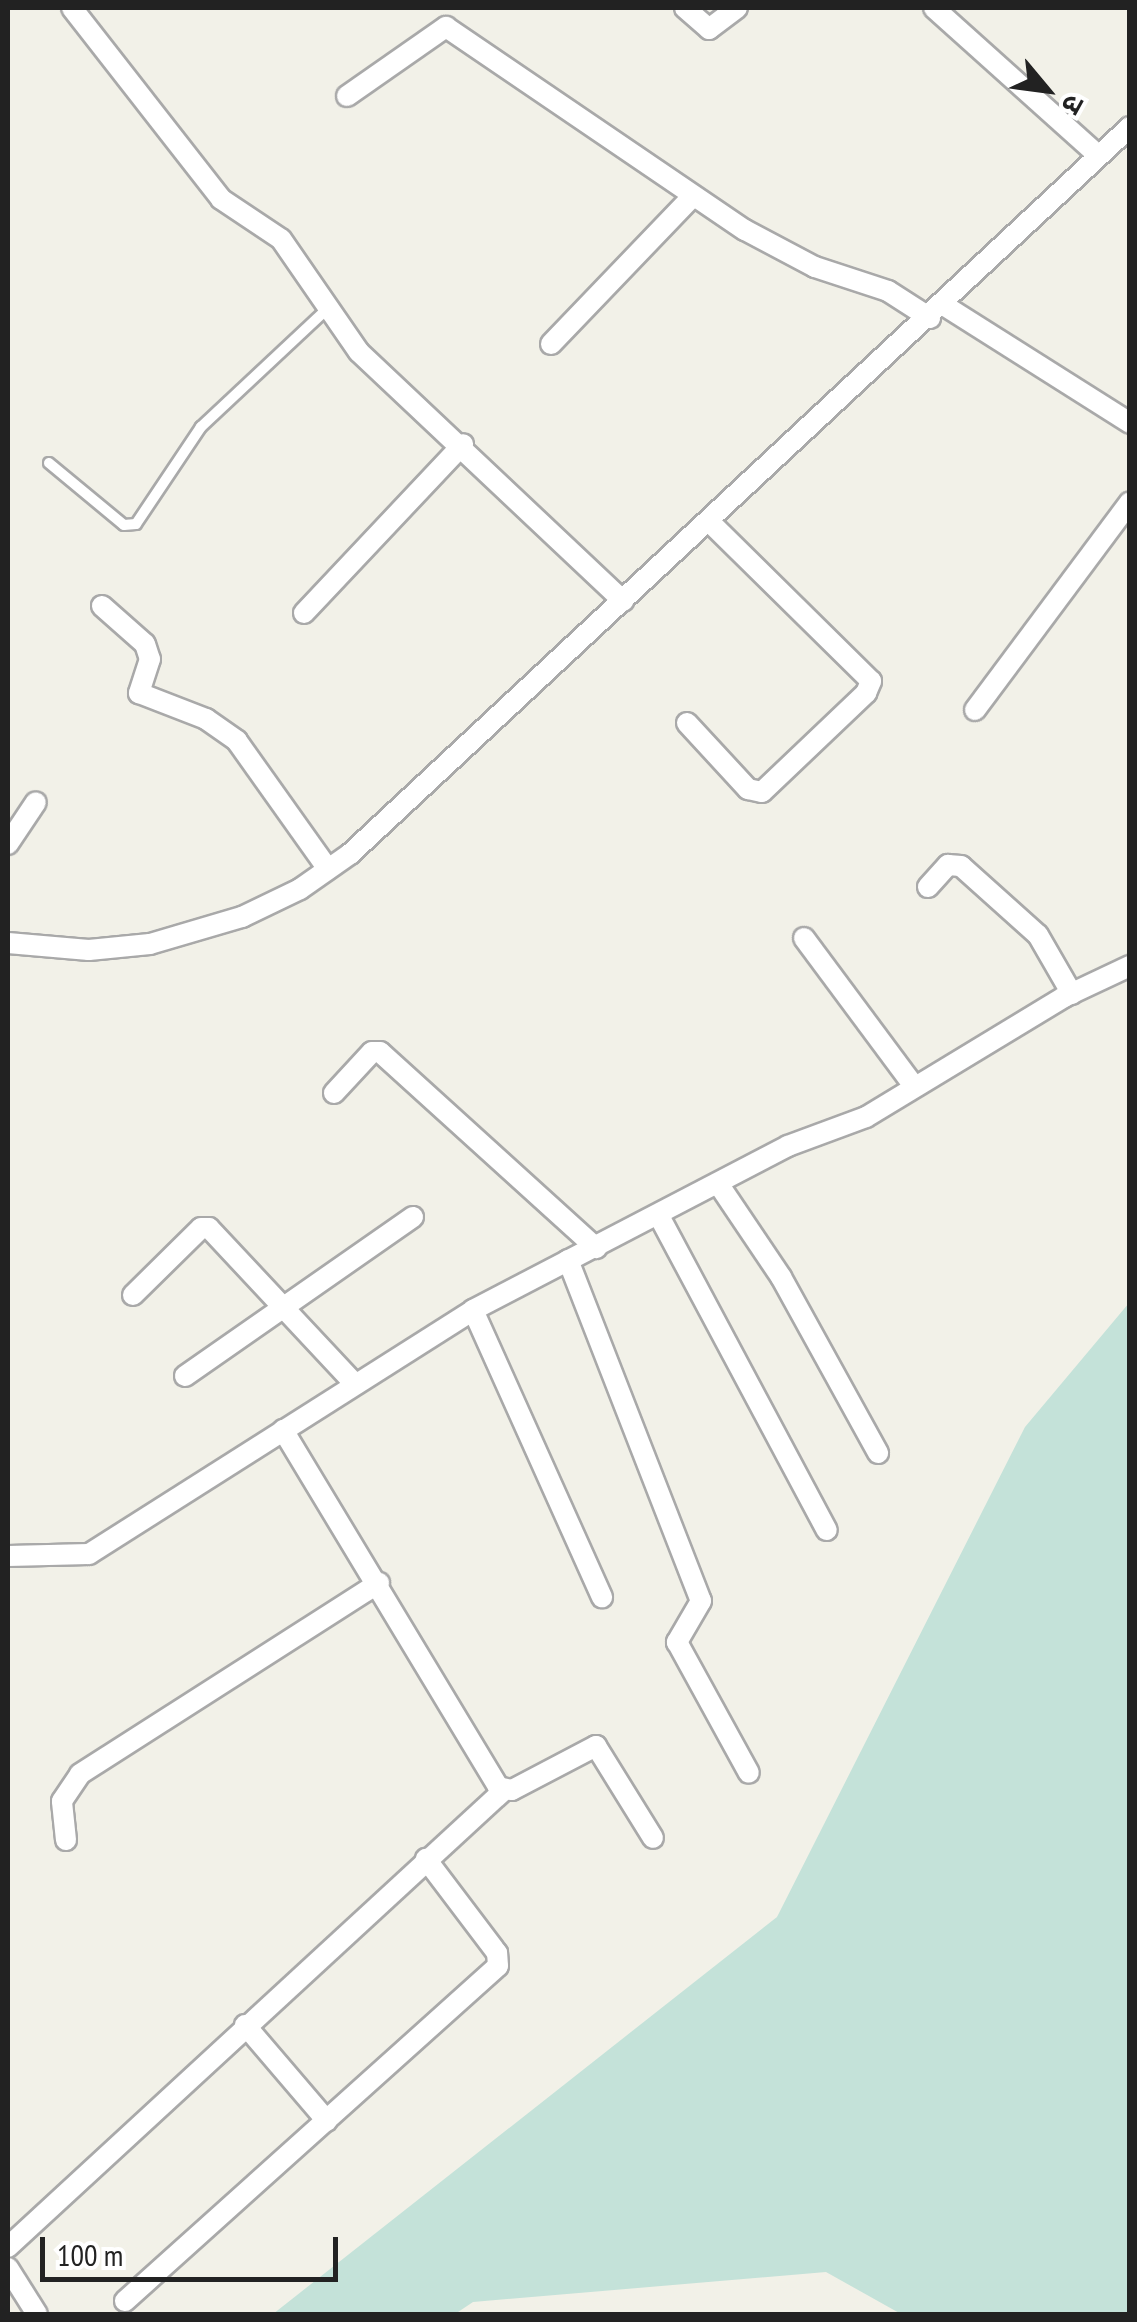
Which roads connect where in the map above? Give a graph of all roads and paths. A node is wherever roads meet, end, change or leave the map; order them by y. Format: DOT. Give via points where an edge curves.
graph roads {
  1 [pos="72,8"];
  2 [pos="685,8"];
  3 [pos="737,8"];
  4 [pos="934,8"];
  5 [pos="441,17"];
  6 [pos="347,96"];
  7 [pos="1130,127"];
  8 [pos="1098,155"];
  9 [pos="692,197"];
  10 [pos="325,311"];
  11 [pos="937,312"];
  12 [pos="551,344"];
  13 [pos="1130,423"];
  14 [pos="464,444"];
  15 [pos="50,463"];
  16 [pos="1130,502"];
  17 [pos="710,522"];
  18 [pos="623,601"];
  19 [pos="102,606"];
  20 [pos="304,613"];
  21 [pos="975,710"];
  22 [pos="687,723"];
  23 [pos="36,802"];
  24 [pos="8,844"];
  25 [pos="328,869"];
  26 [pos="928,887"];
  27 [pos="804,938"];
  28 [pos="8,942"];
  29 [pos="1130,966"];
  30 [pos="1072,994"];
  31 [pos="914,1086"];
  32 [pos="334,1093"];
  33 [pos="719,1185"];
  34 [pos="659,1216"];
  35 [pos="413,1217"];
  36 [pos="596,1248"];
  37 [pos="568,1260"];
  38 [pos="133,1295"];
  39 [pos="285,1307"];
  40 [pos="473,1310"];
  41 [pos="185,1376"];
  42 [pos="353,1382"];
  43 [pos="283,1430"];
  44 [pos="878,1453"];
  45 [pos="828,1530"];
  46 [pos="8,1556"];
  47 [pos="378,1583"];
  48 [pos="602,1597"];
  49 [pos="749,1773"];
  50 [pos="503,1791"];
  51 [pos="654,1838"];
  52 [pos="66,1840"];
  53 [pos="426,1859"];
  54 [pos="245,2025"];
  55 [pos="328,2120"];
  56 [pos="8,2247"];
  57 [pos="8,2268"];
  58 [pos="125,2301"];
  59 [pos="37,2314"];
  1 -- 10 [label="street" via="221,199 281,239"];
  2 -- 3 [label="street" via="709,28"];
  4 -- 8 [label="street"];
  5 -- 6 [label="street"];
  5 -- 9 [label="street"];
  7 -- 8 [label="street"];
  8 -- 11 [label="street"];
  9 -- 11 [label="street" via="777,249"];
  9 -- 12 [label="street"];
  10 -- 14 [label="street" via="359,352"];
  10 -- 15 [label="lane" via="202,427 136,524 124,526"];
  11 -- 13 [label="street"];
  11 -- 17 [label="street"];
  14 -- 18 [label="street"];
  14 -- 20 [label="street"];
  16 -- 21 [label="street"];
  17 -- 18 [label="street"];
  17 -- 22 [label="street" via="871,681 762,792 748,789"];
  18 -- 25 [label="street"];
  19 -- 25 [label="street" via="145,644 150,659 138,693 206,719 237,742"];
  23 -- 24 [label="street"];
  25 -- 28 [label="street" via="242,916 150,944 89,950"];
  26 -- 30 [label="street" via="948,865 961,866 1038,935"];
  27 -- 31 [label="street"];
  29 -- 30 [label="street"];
  30 -- 31 [label="street"];
  31 -- 33 [label="street" via="866,1117 788,1146"];
  32 -- 36 [label="street" via="380,1052"];
  33 -- 34 [label="street"];
  33 -- 44 [label="street" via="781,1278"];
  34 -- 36 [label="street"];
  34 -- 45 [label="street"];
  35 -- 39 [label="street"];
  36 -- 37 [label="street"];
  37 -- 40 [label="street"];
  37 -- 49 [label="street" via="701,1601 677,1642"];
  38 -- 39 [label="street" via="204,1227"];
  39 -- 41 [label="street"];
  39 -- 42 [label="street"];
  40 -- 42 [label="street"];
  40 -- 48 [label="street"];
  42 -- 43 [label="street"];
  43 -- 46 [label="street" via="89,1554"];
  43 -- 47 [label="street"];
  47 -- 50 [label="street"];
  47 -- 52 [label="street" via="80,1774 62,1801"];
  50 -- 51 [label="street" via="596,1746"];
  50 -- 53 [label="street"];
  53 -- 54 [label="street"];
  53 -- 55 [label="street" via="497,1953 498,1966"];
  54 -- 55 [label="street"];
  54 -- 56 [label="street"];
  55 -- 58 [label="street"];
  57 -- 59 [label="street"];
}
